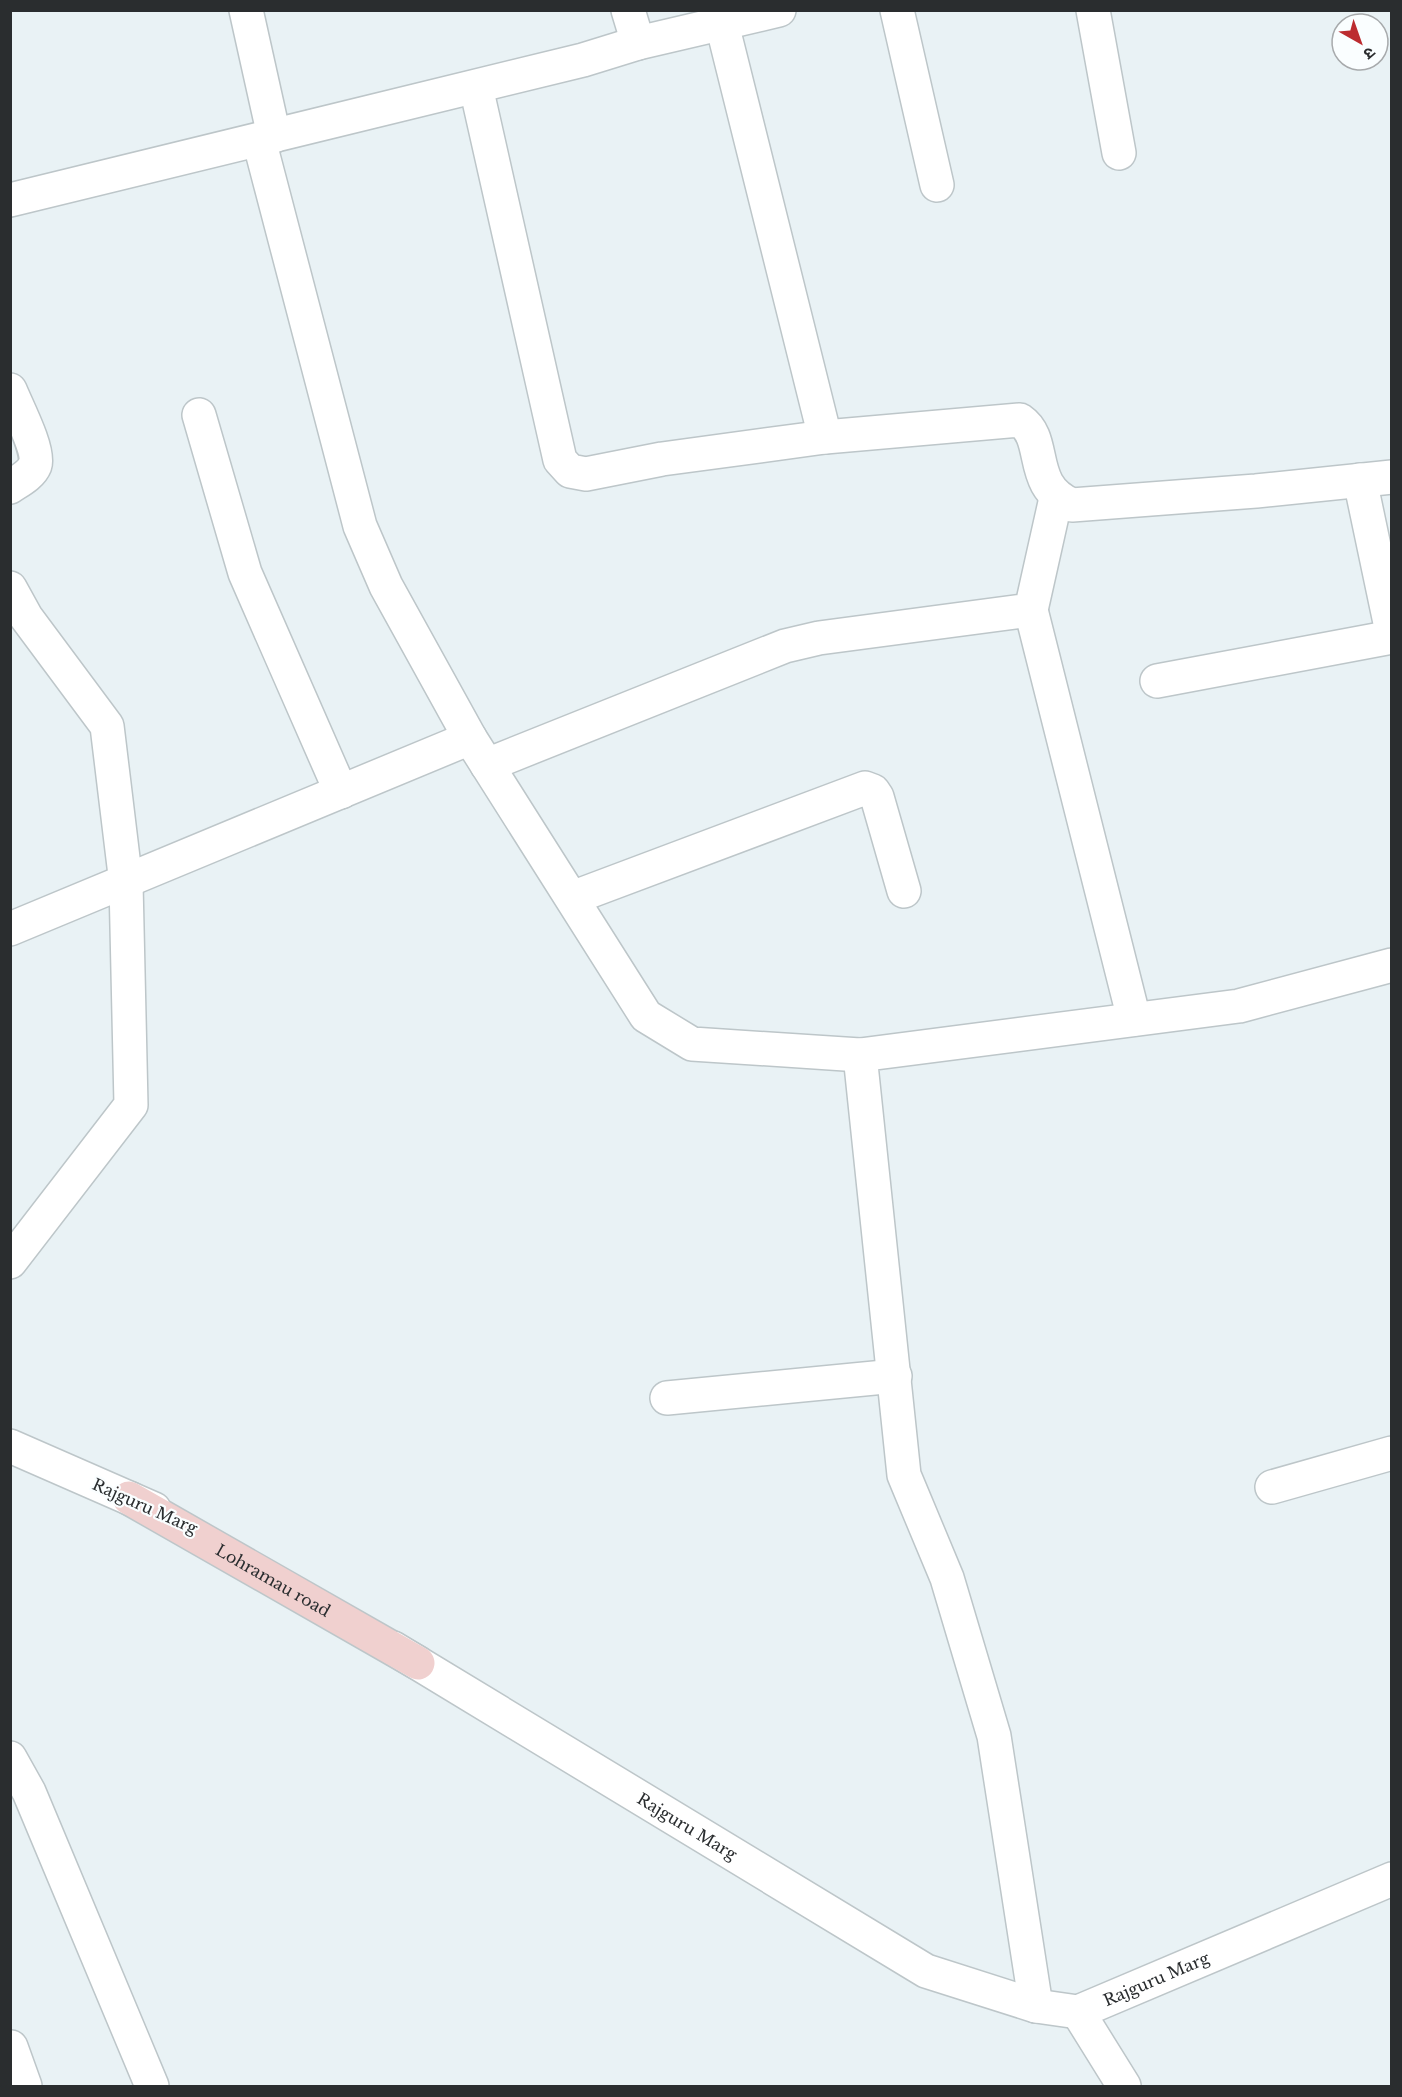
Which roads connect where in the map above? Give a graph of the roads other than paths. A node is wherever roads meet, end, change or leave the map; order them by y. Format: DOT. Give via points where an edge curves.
graph roads {
  1 [pos="246,10"];
  2 [pos="628,10"];
  3 [pos="779,10"];
  4 [pos="897,10"];
  5 [pos="1093,10"];
  6 [pos="722,24"];
  7 [pos="638,43"];
  8 [pos="476,87"];
  9 [pos="267,138"];
  10 [pos="1119,153"];
  11 [pos="938,185"];
  12 [pos="10,200"];
  13 [pos="10,390"];
  14 [pos="199,415"];
  15 [pos="825,437"];
  16 [pos="1376,478"];
  17 [pos="10,487"];
  18 [pos="1056,498"];
  19 [pos="10,588"];
  20 [pos="1031,610"];
  21 [pos="1392,632"];
  22 [pos="1392,637"];
  23 [pos="1157,681"];
  24 [pos="470,738"];
  25 [pos="487,765"];
  26 [pos="341,792"];
  27 [pos="126,883"];
  28 [pos="904,891"];
  29 [pos="572,898"];
  30 [pos="10,929"];
  31 [pos="1392,964"];
  32 [pos="1134,1019"];
  33 [pos="860,1055"];
  34 [pos="10,1262"];
  35 [pos="895,1376"];
  36 [pos="667,1398"];
  37 [pos="10,1446"];
  38 [pos="1392,1453"];
  39 [pos="1272,1487"];
  40 [pos="129,1498"];
  41 [pos="418,1663"];
  42 [pos="10,1758"];
  43 [pos="1392,1879"];
  44 [pos="1036,2006"];
  45 [pos="1078,2012"];
  46 [pos="11,2047"];
  47 [pos="23,2086"];
  48 [pos="152,2086"];
  49 [pos="1124,2086"];
  1 -- 9 [label="street"];
  2 -- 7 [label="street"];
  3 -- 6 [label="street"];
  4 -- 11 [label="street"];
  5 -- 10 [label="street"];
  6 -- 7 [label="street"];
  6 -- 15 [label="street"];
  7 -- 8 [label="street"];
  8 -- 9 [label="street"];
  8 -- 15 [label="street" via="561,460 570,471 586,474 662,459"];
  9 -- 12 [label="street"];
  9 -- 24 [label="street" via="360,526 386,586"];
  13 -- 17 [label="street" via="36,463 32,472"];
  14 -- 26 [label="street" via="245,573"];
  15 -- 18 [label="street" via="1020,420 1032,434 1040,468"];
  16 -- 18 [label="street" via="1072,505"];
  16 -- 21 [label="street"];
  18 -- 20 [label="street"];
  19 -- 27 [label="street" via="26,617 107,726"];
  20 -- 25 [label="street" via="785,646"];
  20 -- 32 [label="street"];
  22 -- 23 [label="street"];
  24 -- 25 [label="street"];
  24 -- 26 [label="street"];
  25 -- 29 [label="street"];
  26 -- 27 [label="street"];
  27 -- 30 [label="street"];
  27 -- 34 [label="street" via="130,1105"];
  28 -- 29 [label="street" via="878,797 865,788"];
  29 -- 33 [label="street" via="646,1016 692,1044"];
  31 -- 32 [label="street" via="1239,1006"];
  32 -- 33 [label="street"];
  33 -- 35 [label="street"];
  35 -- 36 [label="street"];
  35 -- 44 [label="street" via="904,1475 947,1578 994,1736"];
  37 -- 40 [label="street, Rajguru Marg"];
  38 -- 39 [label="street"];
  40 -- 41 [label="main road, Lohramau road"];
  41 -- 44 [label="street, Rajguru Marg" via="926,1971"];
  42 -- 48 [label="street" via="29,1792"];
  43 -- 45 [label="street, Rajguru Marg"];
  44 -- 45 [label="street, Rajguru Marg"];
  45 -- 49 [label="street"];
  46 -- 47 [label="street"];
}
